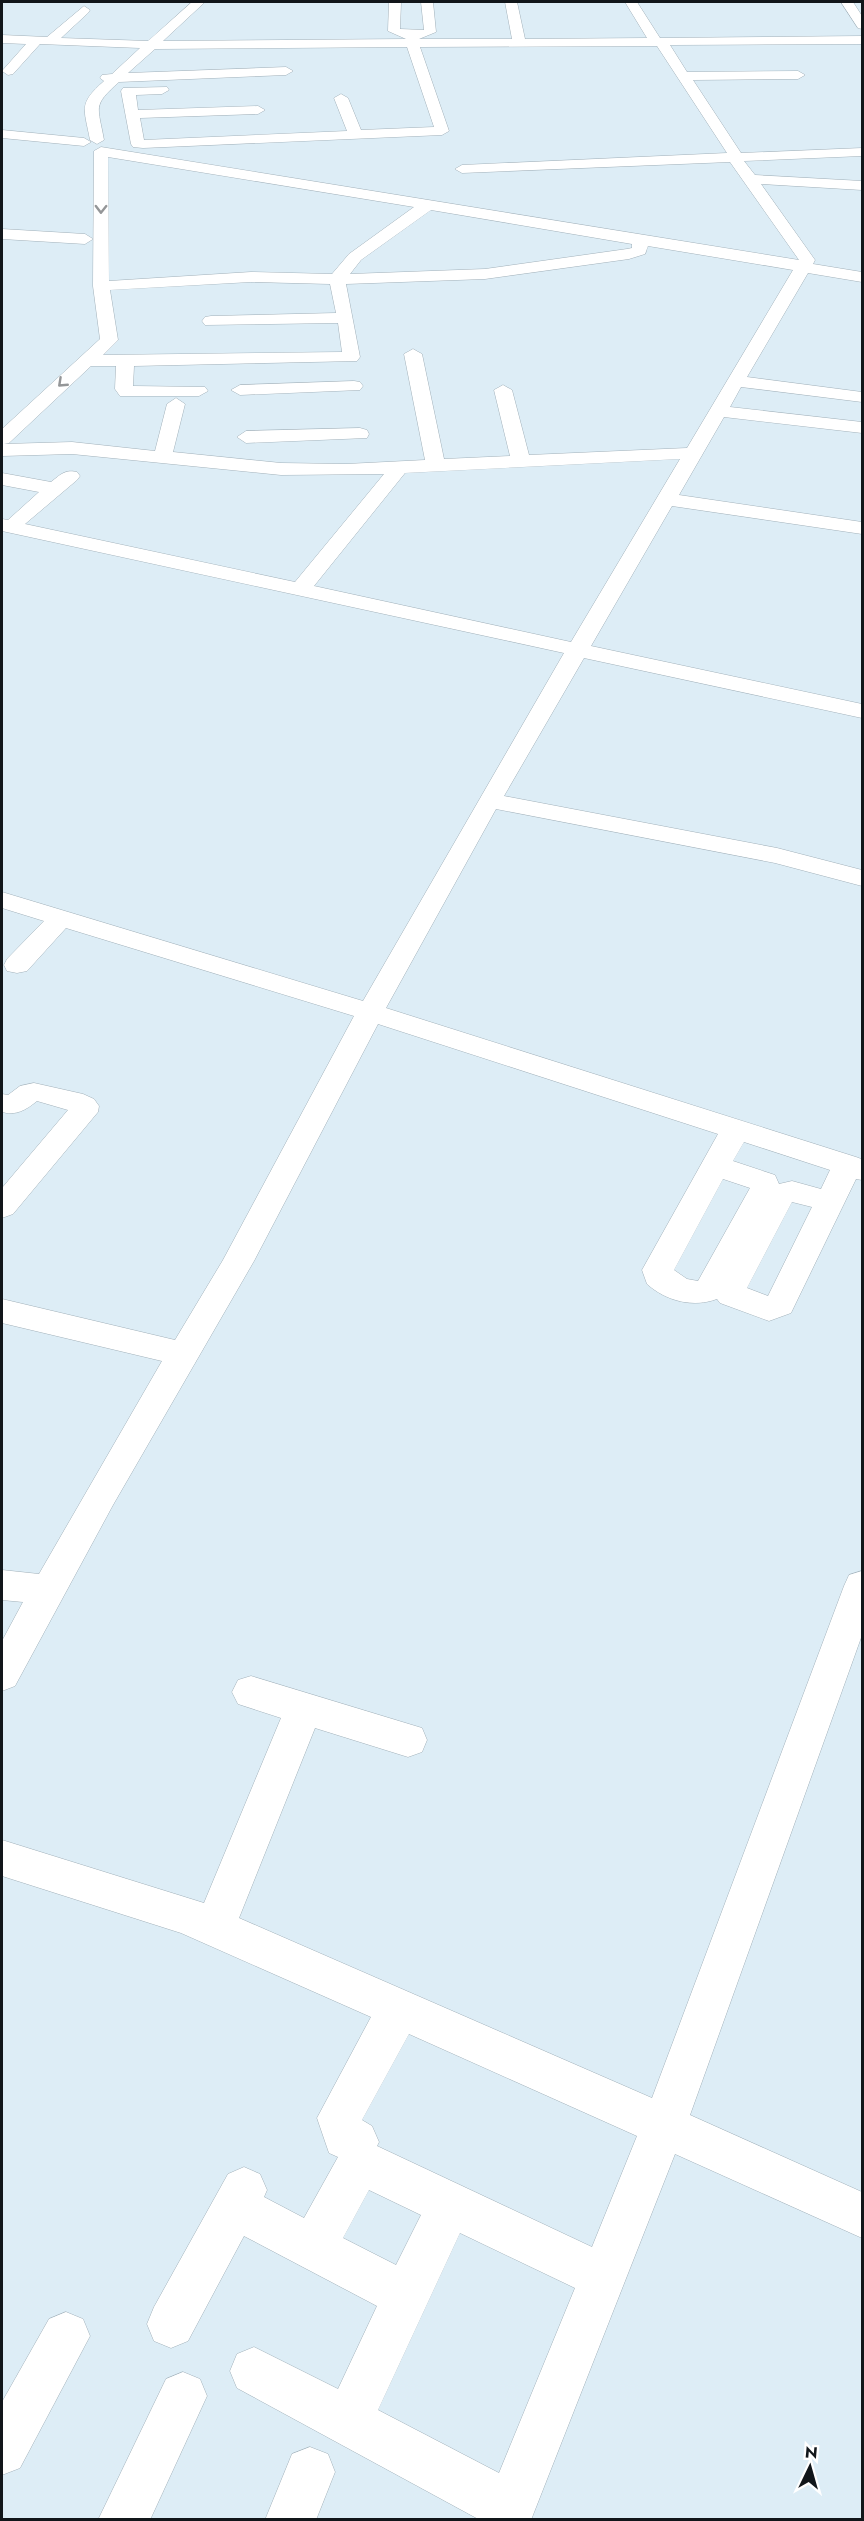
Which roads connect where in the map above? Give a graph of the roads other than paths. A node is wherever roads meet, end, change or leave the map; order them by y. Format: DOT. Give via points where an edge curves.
graph roads {
  1 [pos="186,2"];
  2 [pos="199,2"];
  3 [pos="395,2"];
  4 [pos="427,2"];
  5 [pos="510,2"];
  6 [pos="631,2"];
  7 [pos="847,2"];
  8 [pos="84,10"];
  9 [pos="862,25"];
  10 [pos="2,39"];
  11 [pos="412,39"];
  12 [pos="37,40"];
  13 [pos="51,40"];
  14 [pos="862,40"];
  15 [pos="656,42"];
  16 [pos="519,43"];
  17 [pos="145,44"];
  18 [pos="675,61"];
  19 [pos="689,61"];
  20 [pos="286,71"];
  21 [pos="5,72"];
  22 [pos="798,75"];
  23 [pos="107,81"];
  24 [pos="687,82"];
  25 [pos="341,98"];
  26 [pos="132,109"];
  27 [pos="442,131"];
  28 [pos="355,134"];
  29 [pos="2,136"];
  30 [pos="138,144"];
  31 [pos="92,145"];
  32 [pos="862,152"];
  33 [pos="736,156"];
  34 [pos="456,158"];
  35 [pos="820,165"];
  36 [pos="757,183"];
  37 [pos="819,183"];
  38 [pos="862,185"];
  39 [pos="438,195"];
  40 [pos="2,234"];
  41 [pos="85,239"];
  42 [pos="641,240"];
  43 [pos="805,264"];
  44 [pos="862,270"];
  45 [pos="251,277"];
  46 [pos="862,277"];
  47 [pos="337,279"];
  48 [pos="101,286"];
  49 [pos="250,295"];
  50 [pos="85,296"];
  51 [pos="272,303"];
  52 [pos="339,306"];
  53 [pos="326,336"];
  54 [pos="348,336"];
  55 [pos="77,354"];
  56 [pos="413,354"];
  57 [pos="124,369"];
  58 [pos="353,371"];
  59 [pos="43,378"];
  60 [pos="736,381"];
  61 [pos="196,383"];
  62 [pos="504,390"];
  63 [pos="862,397"];
  64 [pos="176,404"];
  65 [pos="244,405"];
  66 [pos="718,411"];
  67 [pos="2,417"];
  68 [pos="862,428"];
  69 [pos="2,440"];
  70 [pos="2,450"];
  71 [pos="693,453"];
  72 [pos="163,456"];
  73 [pos="521,460"];
  74 [pos="436,465"];
  75 [pos="399,468"];
  76 [pos="366,469"];
  77 [pos="2,479"];
  78 [pos="667,499"];
  79 [pos="7,520"];
  80 [pos="862,528"];
  81 [pos="305,583"];
  82 [pos="580,646"];
  83 [pos="862,701"];
  84 [pos="862,711"];
  85 [pos="489,800"];
  86 [pos="862,878"];
  87 [pos="2,900"];
  88 [pos="2,921"];
  89 [pos="53,926"];
  90 [pos="17,965"];
  91 [pos="370,1012"];
  92 [pos="2,1103"];
  93 [pos="736,1129"];
  94 [pos="716,1166"];
  95 [pos="855,1168"];
  96 [pos="830,1202"];
  97 [pos="2,1208"];
  98 [pos="2,1311"];
  99 [pos="182,1354"];
  100 [pos="2,1586"];
  101 [pos="862,1586"];
  102 [pos="48,1590"];
  103 [pos="2,1676"];
  104 [pos="250,1692"];
  105 [pos="304,1708"];
  106 [pos="408,1740"];
  107 [pos="2,1858"];
  108 [pos="214,1928"];
  109 [pos="399,2009"];
  110 [pos="664,2126"];
  111 [pos="356,2142"];
  112 [pos="451,2203"];
  113 [pos="862,2215"];
  114 [pos="314,2247"];
  115 [pos="603,2277"];
  116 [pos="406,2296"];
  117 [pos="171,2324"];
  118 [pos="66,2336"];
  119 [pos="254,2371"];
  120 [pos="183,2396"];
  121 [pos="348,2421"];
  122 [pos="2,2450"];
  123 [pos="310,2472"];
  124 [pos="508,2513"];
  125 [pos="123,2520"];
  126 [pos="290,2520"];
  1 -- 17 [label="street"];
  2 -- 17 [label="street"];
  3 -- 11 [label="street" via="394,31"];
  4 -- 11 [label="street" via="430,32"];
  5 -- 16 [label="street"];
  6 -- 15 [label="street"];
  7 -- 9 [label="street"];
  8 -- 13 [label="street"];
  10 -- 12 [label="street"];
  11 -- 16 [label="street"];
  11 -- 17 [label="street"];
  11 -- 27 [label="street"];
  12 -- 13 [label="street"];
  12 -- 21 [label="street"];
  13 -- 17 [label="street"];
  14 -- 15 [label="street"];
  15 -- 16 [label="street"];
  15 -- 18 [label="street"];
  15 -- 24 [label="street" via="682,86"];
  17 -- 23 [label="street"];
  18 -- 19 [label="street"];
  18 -- 24 [label="street"];
  20 -- 23 [label="street"];
  22 -- 24 [label="street"];
  23 -- 26 [label="street"];
  23 -- 31 [label="street" via="84,98 80,107"];
  24 -- 33 [label="street"];
  25 -- 28 [label="street"];
  26 -- 26 [label="street" via="256,104"];
  26 -- 30 [label="street"];
  27 -- 28 [label="street"];
  27 -- 34 [label="street"];
  28 -- 30 [label="street"];
  29 -- 31 [label="street"];
  30 -- 31 [label="street"];
  31 -- 39 [label="street"];
  31 -- 41 [label="street"];
  31 -- 48 [label="street, one-way"];
  32 -- 33 [label="street"];
  33 -- 34 [label="street"];
  33 -- 36 [label="street" via="750,183"];
  34 -- 39 [label="street"];
  35 -- 37 [label="street"];
  36 -- 37 [label="street"];
  36 -- 43 [label="street"];
  37 -- 38 [label="street"];
  39 -- 42 [label="street"];
  39 -- 43 [label="street"];
  39 -- 47 [label="street" via="355,257"];
  40 -- 41 [label="street"];
  41 -- 50 [label="street"];
  42 -- 43 [label="street"];
  42 -- 47 [label="street" via="639,251 629,254 484,274"];
  43 -- 44 [label="street"];
  43 -- 46 [label="street"];
  43 -- 60 [label="street"];
  45 -- 47 [label="street"];
  45 -- 48 [label="street"];
  45 -- 49 [label="street"];
  47 -- 52 [label="street"];
  48 -- 55 [label="street" via="109,340"];
  51 -- 52 [label="street" via="214,313"];
  52 -- 54 [label="street"];
  53 -- 54 [label="street"];
  54 -- 58 [label="street"];
  55 -- 57 [label="street"];
  55 -- 69 [label="street, one-way"];
  56 -- 74 [label="street"];
  57 -- 58 [label="street"];
  57 -- 61 [label="street" via="126,392"];
  58 -- 65 [label="street"];
  58 -- 65 [label="street" via="356,400"];
  59 -- 67 [label="street"];
  60 -- 63 [label="street"];
  60 -- 66 [label="street"];
  62 -- 73 [label="street"];
  64 -- 72 [label="street"];
  65 -- 76 [label="street" via="360,434"];
  66 -- 68 [label="street"];
  66 -- 71 [label="street"];
  70 -- 72 [label="street" via="72,448"];
  71 -- 73 [label="street"];
  71 -- 78 [label="street"];
  72 -- 76 [label="street" via="281,469"];
  73 -- 74 [label="street"];
  74 -- 75 [label="street"];
  75 -- 76 [label="street"];
  75 -- 81 [label="street"];
  77 -- 79 [label="street" via="63,483"];
  78 -- 80 [label="street"];
  78 -- 82 [label="street"];
  79 -- 81 [label="street"];
  79 -- 82 [label="street"];
  81 -- 82 [label="street"];
  82 -- 83 [label="street"];
  82 -- 84 [label="street"];
  82 -- 85 [label="street"];
  85 -- 86 [label="street" via="777,856"];
  85 -- 91 [label="street"];
  87 -- 89 [label="street"];
  88 -- 89 [label="street"];
  89 -- 90 [label="street"];
  89 -- 91 [label="street"];
  91 -- 93 [label="street"];
  91 -- 99 [label="street" via="238,1261"];
  92 -- 97 [label="street" via="18,1104 30,1093 40,1092 84,1106"];
  93 -- 94 [label="street"];
  93 -- 95 [label="street"];
  95 -- 96 [label="street"];
  98 -- 99 [label="street"];
  99 -- 102 [label="street"];
  100 -- 102 [label="street"];
  101 -- 110 [label="street"];
  102 -- 103 [label="street"];
  104 -- 105 [label="street"];
  105 -- 106 [label="street"];
  105 -- 108 [label="street"];
  107 -- 108 [label="street"];
  108 -- 109 [label="street"];
  109 -- 110 [label="street"];
  109 -- 111 [label="street" via="339,2118 345,2137"];
  110 -- 113 [label="street"];
  110 -- 115 [label="street"];
  112 -- 114 [label="street" via="369,2166 358,2169 350,2176"];
  112 -- 115 [label="street"];
  112 -- 116 [label="street"];
  114 -- 116 [label="street"];
  114 -- 117 [label="street" via="239,2199"];
  115 -- 124 [label="street"];
  116 -- 121 [label="street"];
  118 -- 122 [label="street"];
  119 -- 121 [label="street"];
  120 -- 125 [label="street"];
  121 -- 124 [label="street"];
  123 -- 126 [label="street"];
}
